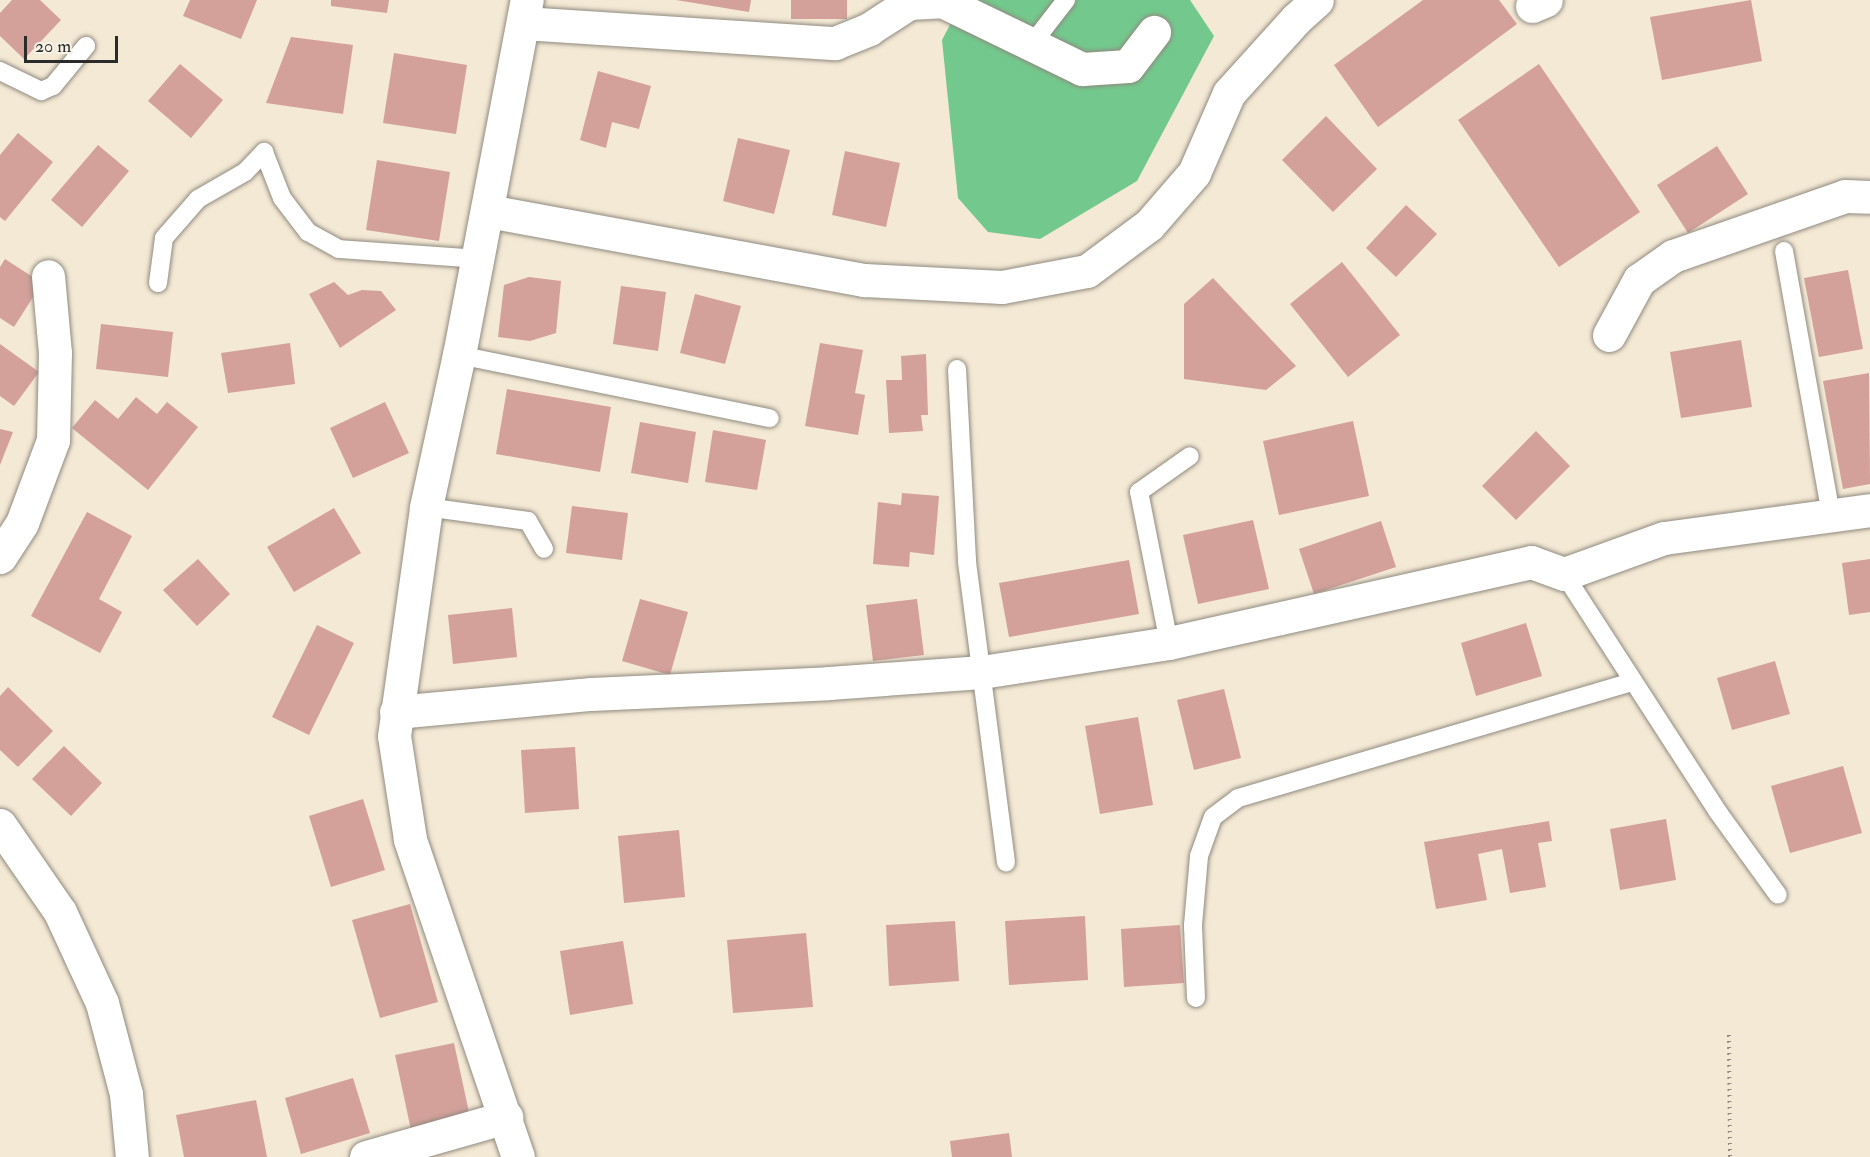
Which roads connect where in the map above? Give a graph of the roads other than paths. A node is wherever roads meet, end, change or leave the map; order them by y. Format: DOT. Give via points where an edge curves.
graph roads {
  1 [pos="1066,0"];
  2 [pos="1317,0"];
  3 [pos="525,12"];
  4 [pos="1154,32"];
  5 [pos="1032,44"];
  6 [pos="86,46"];
  7 [pos="0,71"];
  8 [pos="1870,197"];
  9 [pos="488,211"];
  10 [pos="1784,251"];
  11 [pos="478,260"];
  12 [pos="48,276"];
  13 [pos="158,283"];
  14 [pos="1609,335"];
  15 [pos="459,355"];
  16 [pos="957,369"];
  17 [pos="770,418"];
  18 [pos="1190,456"];
  19 [pos="426,507"];
  20 [pos="1870,510"];
  21 [pos="1831,516"];
  22 [pos="543,549"];
  23 [pos="0,557"];
  24 [pos="1564,574"];
  25 [pos="1169,643"];
  26 [pos="982,672"];
  27 [pos="1631,682"];
  28 [pos="396,712"];
  29 [pos="0,825"];
  30 [pos="1006,862"];
  31 [pos="1778,895"];
  32 [pos="1196,998"];
  33 [pos="507,1117"];
  34 [pos="132,1157"];
  35 [pos="366,1157"];
  36 [pos="518,1157"];
  1 -- 5 [label="lane"];
  2 -- 9 [label="street" via="1228,93 1194,173 1149,225 1087,271 1002,286 864,280"];
  3 -- 5 [label="street" via="835,44 869,29 909,3 942,0"];
  3 -- 9 [label="street"];
  4 -- 5 [label="street" via="1128,66 1082,69"];
  6 -- 7 [label="lane" via="53,86 40,91"];
  8 -- 14 [label="street" via="1845,196 1672,256 1639,280"];
  9 -- 11 [label="street"];
  10 -- 21 [label="lane"];
  11 -- 13 [label="lane" via="339,249 308,232 282,198 264,152 245,172 198,199 164,238"];
  11 -- 15 [label="street"];
  12 -- 23 [label="street" via="55,353 53,440 21,523"];
  15 -- 17 [label="lane"];
  15 -- 19 [label="street"];
  16 -- 26 [label="lane" via="968,562"];
  18 -- 25 [label="lane" via="1138,492"];
  19 -- 22 [label="lane" via="528,521"];
  19 -- 28 [label="street"];
  20 -- 21 [label="street"];
  21 -- 24 [label="street" via="1664,538"];
  24 -- 25 [label="street" via="1530,562"];
  24 -- 27 [label="lane"];
  25 -- 26 [label="street"];
  26 -- 28 [label="street" via="591,694"];
  26 -- 30 [label="lane"];
  27 -- 31 [label="lane"];
  27 -- 32 [label="lane" via="1238,798 1213,817 1199,856 1193,925"];
  28 -- 33 [label="street" via="394,736 410,839"];
  29 -- 34 [label="street" via="60,912 102,1003 126,1094"];
  33 -- 35 [label="street"];
  33 -- 36 [label="street"];
}
